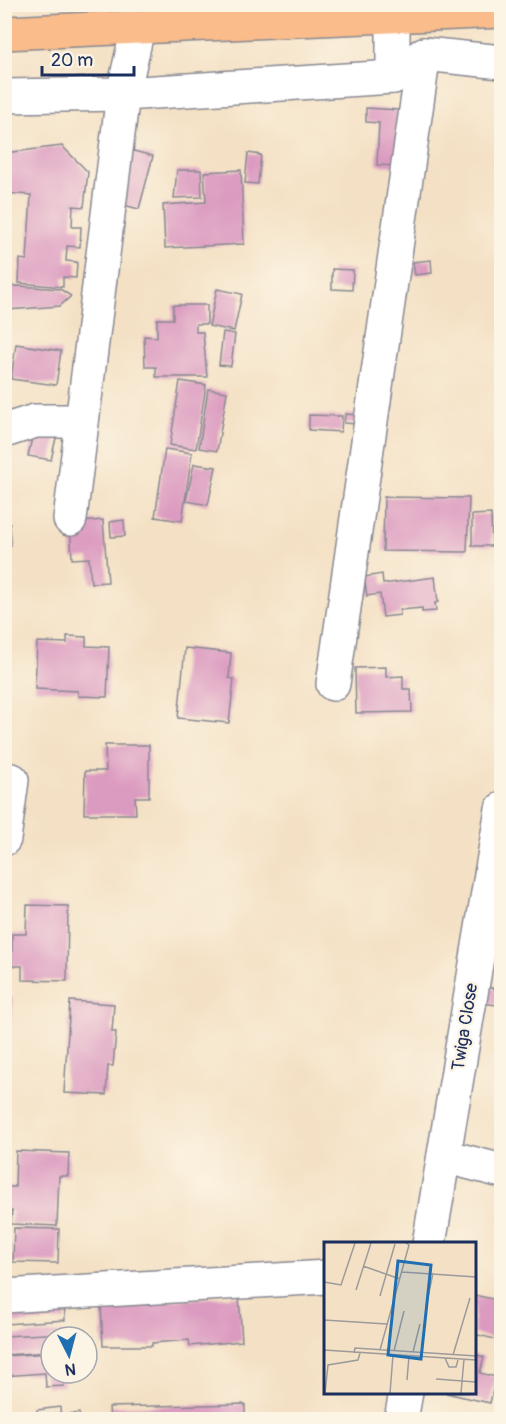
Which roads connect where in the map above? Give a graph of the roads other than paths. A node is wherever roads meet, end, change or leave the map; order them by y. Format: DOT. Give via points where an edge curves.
graph roads {
  1 [pos="414,11"];
  2 [pos="501,11"];
  3 [pos="179,15"];
  4 [pos="138,28"];
  5 [pos="4,33"];
  6 [pos="424,54"];
  7 [pos="501,62"];
  8 [pos="393,77"];
  9 [pos="123,94"];
  10 [pos="4,96"];
  11 [pos="82,422"];
  12 [pos="4,431"];
  13 [pos="70,519"];
  14 [pos="333,684"];
  15 [pos="12,780"];
  16 [pos="501,809"];
  17 [pos="4,839"];
  18 [pos="444,1156"];
  19 [pos="501,1171"];
  20 [pos="429,1242"];
  21 [pos="324,1277"];
  22 [pos="4,1296"];
  23 [pos="406,1394"];
  24 [pos="401,1419"];
  1 -- 2 [label="highway"];
  1 -- 3 [label="highway"];
  1 -- 8 [label="street"];
  3 -- 4 [label="highway"];
  4 -- 5 [label="highway"];
  4 -- 9 [label="street"];
  6 -- 7 [label="street"];
  6 -- 8 [label="street"];
  6 -- 14 [label="street"];
  8 -- 9 [label="street"];
  9 -- 10 [label="street"];
  9 -- 11 [label="street"];
  11 -- 12 [label="street" via="35,421"];
  11 -- 13 [label="street"];
  15 -- 17 [label="street"];
  16 -- 18 [label="street, Twiga Close"];
  18 -- 19 [label="street"];
  18 -- 20 [label="street, Twiga Close"];
  21 -- 22 [label="street"];
  23 -- 24 [label="street"];
}
